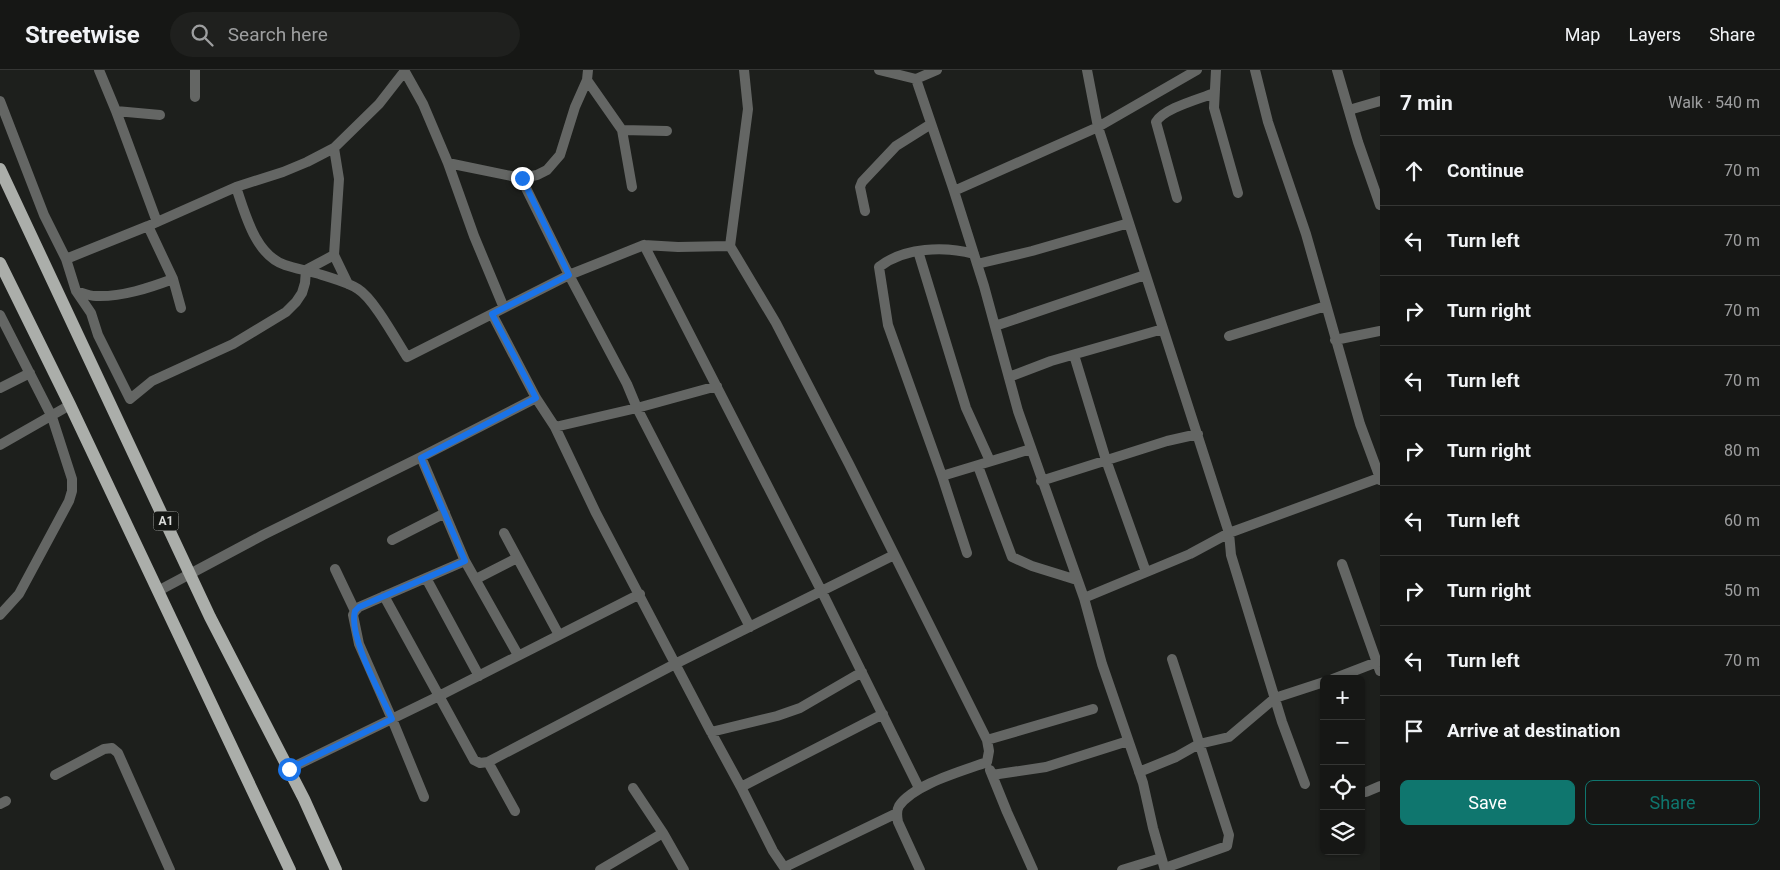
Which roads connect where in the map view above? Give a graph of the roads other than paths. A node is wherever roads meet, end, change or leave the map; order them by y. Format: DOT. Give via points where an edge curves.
graph roads {
  1 [pos="99,70"];
  2 [pos="194,70"];
  3 [pos="744,70"];
  4 [pos="879,70"];
  5 [pos="937,70"];
  6 [pos="1087,70"];
  7 [pos="1197,70"];
  8 [pos="1216,70"];
  9 [pos="1255,70"];
  10 [pos="1337,70"];
  11 [pos="404,71"];
  12 [pos="587,75"];
  13 [pos="916,78"];
  14 [pos="1214,93"];
  15 [pos="195,97"];
  16 [pos="0,101"];
  17 [pos="1380,101"];
  18 [pos="1349,110"];
  19 [pos="116,111"];
  20 [pos="160,115"];
  21 [pos="931,124"];
  22 [pos="1098,127"];
  23 [pos="622,130"];
  24 [pos="667,131"];
  25 [pos="334,148"];
  26 [pos="448,163"];
  27 [pos="0,169"];
  28 [pos="522,178"];
  29 [pos="236,186"];
  30 [pos="632,186"];
  31 [pos="954,191"];
  32 [pos="1238,193"];
  33 [pos="1176,198"];
  34 [pos="1380,205"];
  35 [pos="865,211"];
  36 [pos="1129,223"];
  37 [pos="153,224"];
  38 [pos="644,245"];
  39 [pos="730,246"];
  40 [pos="918,251"];
  41 [pos="334,255"];
  42 [pos="66,259"];
  43 [pos="976,259"];
  44 [pos="0,262"];
  45 [pos="306,270"];
  46 [pos="569,275"];
  47 [pos="1146,275"];
  48 [pos="173,279"];
  49 [pos="4,282"];
  50 [pos="348,284"];
  51 [pos="76,291"];
  52 [pos="1326,306"];
  53 [pos="180,308"];
  54 [pos="504,308"];
  55 [pos="0,314"];
  56 [pos="492,314"];
  57 [pos="995,326"];
  58 [pos="1163,328"];
  59 [pos="1380,331"];
  60 [pos="1229,336"];
  61 [pos="1335,340"];
  62 [pos="1074,354"];
  63 [pos="30,373"];
  64 [pos="1009,377"];
  65 [pos="717,386"];
  66 [pos="0,388"];
  67 [pos="536,398"];
  68 [pos="70,405"];
  69 [pos="636,408"];
  70 [pos="52,417"];
  71 [pos="555,427"];
  72 [pos="1198,434"];
  73 [pos="0,445"];
  74 [pos="1031,449"];
  75 [pos="421,458"];
  76 [pos="1106,460"];
  77 [pos="990,462"];
  78 [pos="978,466"];
  79 [pos="942,476"];
  80 [pos="1380,479"];
  81 [pos="1041,480"];
  82 [pos="445,513"];
  83 [pos="504,533"];
  84 [pos="1229,533"];
  85 [pos="392,540"];
  86 [pos="967,553"];
  87 [pos="894,555"];
  88 [pos="517,558"];
  89 [pos="465,561"];
  90 [pos="1342,564"];
  91 [pos="335,569"];
  92 [pos="1146,572"];
  93 [pos="191,573"];
  94 [pos="426,578"];
  95 [pos="476,579"];
  96 [pos="1077,580"];
  97 [pos="158,591"];
  98 [pos="822,592"];
  99 [pos="640,594"];
  100 [pos="384,596"];
  101 [pos="1084,598"];
  102 [pos="355,611"];
  103 [pos="0,615"];
  104 [pos="750,626"];
  105 [pos="559,635"];
  106 [pos="518,655"];
  107 [pos="1172,659"];
  108 [pos="675,664"];
  109 [pos="1378,666"];
  110 [pos="862,672"];
  111 [pos="1347,675"];
  112 [pos="479,676"];
  113 [pos="1320,683"];
  114 [pos="439,696"];
  115 [pos="1276,698"];
  116 [pos="1093,709"];
  117 [pos="883,714"];
  118 [pos="392,719"];
  119 [pos="711,732"];
  120 [pos="987,740"];
  121 [pos="1128,741"];
  122 [pos="1199,744"];
  123 [pos="488,762"];
  124 [pos="987,762"];
  125 [pos="289,769"];
  126 [pos="1139,772"];
  127 [pos="55,775"];
  128 [pos="992,775"];
  129 [pos="1305,784"];
  130 [pos="1380,786"];
  131 [pos="742,787"];
  132 [pos="634,788"];
  133 [pos="919,788"];
  134 [pos="1366,792"];
  135 [pos="424,797"];
  136 [pos="515,811"];
  137 [pos="897,813"];
  138 [pos="663,833"];
  139 [pos="1164,866"];
  140 [pos="786,869"];
  141 [pos="170,870"];
  142 [pos="290,870"];
  143 [pos="336,870"];
  144 [pos="600,870"];
  145 [pos="684,870"];
  146 [pos="920,870"];
  147 [pos="1033,870"];
  148 [pos="1122,870"];
  1 -- 19 [label="street"];
  2 -- 15 [label="street"];
  3 -- 39 [label="street" via="748,109"];
  4 -- 13 [label="street"];
  5 -- 13 [label="street"];
  6 -- 22 [label="street"];
  7 -- 22 [label="street"];
  8 -- 14 [label="street"];
  9 -- 52 [label="street" via="1268,122 1306,234"];
  10 -- 18 [label="street"];
  11 -- 25 [label="street" via="379,104"];
  11 -- 26 [label="street" via="423,104"];
  12 -- 23 [label="street"];
  12 -- 28 [label="street" via="560,155 548,170"];
  13 -- 21 [label="street"];
  14 -- 32 [label="street" via="1214,108"];
  14 -- 33 [label="street" via="1168,111 1156,122"];
  16 -- 42 [label="street" via="44,215"];
  17 -- 18 [label="street"];
  18 -- 34 [label="street"];
  19 -- 20 [label="street"];
  19 -- 37 [label="street"];
  21 -- 31 [label="street"];
  21 -- 35 [label="street" via="896,146 862,182 860,187"];
  22 -- 31 [label="street"];
  22 -- 36 [label="street"];
  23 -- 24 [label="street"];
  23 -- 30 [label="street"];
  25 -- 29 [label="street" via="284,172"];
  25 -- 41 [label="street" via="340,179"];
  26 -- 28 [label="street"];
  26 -- 54 [label="street"];
  27 -- 93 [label="main road, A1"];
  28 -- 46 [label="street"];
  29 -- 37 [label="street"];
  29 -- 45 [label="street" via="254,237 264,250 284,265"];
  31 -- 43 [label="street"];
  36 -- 43 [label="street" via="1032,251"];
  36 -- 47 [label="street"];
  37 -- 42 [label="street"];
  37 -- 48 [label="street"];
  38 -- 39 [label="street"];
  38 -- 46 [label="street"];
  38 -- 65 [label="street"];
  39 -- 87 [label="street" via="776,323"];
  40 -- 43 [label="street" via="958,250"];
  40 -- 77 [label="street" via="966,408"];
  40 -- 79 [label="street" via="886,261 879,267 888,325"];
  41 -- 45 [label="street"];
  41 -- 50 [label="street"];
  42 -- 51 [label="street"];
  43 -- 57 [label="street"];
  44 -- 49 [label="main road"];
  45 -- 50 [label="street"];
  45 -- 51 [label="street" via="302,293 286,312 233,344 152,381 130,399 98,335 91,313"];
  46 -- 54 [label="street"];
  46 -- 69 [label="street" via="627,384"];
  47 -- 57 [label="street"];
  47 -- 58 [label="street"];
  48 -- 51 [label="street" via="115,295 94,296"];
  48 -- 53 [label="street"];
  49 -- 68 [label="main road"];
  50 -- 56 [label="street" via="363,293 407,357"];
  52 -- 60 [label="street"];
  52 -- 61 [label="street"];
  54 -- 56 [label="street"];
  55 -- 63 [label="street"];
  56 -- 67 [label="street"];
  57 -- 64 [label="street"];
  58 -- 62 [label="street"];
  58 -- 72 [label="street"];
  59 -- 61 [label="street"];
  61 -- 80 [label="street"];
  62 -- 64 [label="street"];
  62 -- 76 [label="street"];
  63 -- 66 [label="street"];
  63 -- 70 [label="street"];
  64 -- 74 [label="street"];
  65 -- 69 [label="street"];
  65 -- 98 [label="street"];
  67 -- 71 [label="street"];
  67 -- 75 [label="street"];
  68 -- 70 [label="street"];
  68 -- 97 [label="main road"];
  69 -- 71 [label="street"];
  69 -- 104 [label="street"];
  70 -- 73 [label="street"];
  70 -- 103 [label="street" via="72,480 72,490 19,594"];
  71 -- 99 [label="street"];
  72 -- 76 [label="street"];
  72 -- 84 [label="street"];
  74 -- 77 [label="street"];
  74 -- 81 [label="street"];
  75 -- 82 [label="street"];
  75 -- 93 [label="street"];
  76 -- 81 [label="street"];
  76 -- 92 [label="street"];
  77 -- 78 [label="street"];
  78 -- 79 [label="street"];
  78 -- 96 [label="street" via="1012,557"];
  79 -- 86 [label="street"];
  80 -- 84 [label="street"];
  81 -- 96 [label="street"];
  82 -- 85 [label="street"];
  82 -- 89 [label="street"];
  83 -- 88 [label="street"];
  84 -- 92 [label="street"];
  84 -- 115 [label="street" via="1231,555"];
  87 -- 98 [label="street"];
  87 -- 120 [label="street"];
  88 -- 95 [label="street"];
  88 -- 105 [label="street"];
  89 -- 94 [label="street"];
  89 -- 95 [label="street"];
  90 -- 109 [label="street"];
  91 -- 102 [label="street"];
  92 -- 101 [label="street"];
  93 -- 97 [label="street"];
  93 -- 125 [label="main road, A1" via="210,618"];
  94 -- 100 [label="street"];
  94 -- 112 [label="street"];
  95 -- 106 [label="street"];
  96 -- 101 [label="street"];
  97 -- 142 [label="main road"];
  98 -- 104 [label="street"];
  98 -- 110 [label="street"];
  99 -- 105 [label="street"];
  99 -- 108 [label="street"];
  100 -- 102 [label="street"];
  100 -- 114 [label="street"];
  101 -- 121 [label="street"];
  102 -- 118 [label="street" via="354,624 359,644"];
  104 -- 108 [label="street"];
  105 -- 106 [label="street"];
  106 -- 112 [label="street"];
  107 -- 122 [label="street"];
  108 -- 119 [label="street"];
  108 -- 123 [label="street"];
  109 -- 111 [label="street"];
  110 -- 117 [label="street"];
  110 -- 119 [label="street" via="800,708"];
  112 -- 114 [label="street"];
  113 -- 115 [label="street"];
  114 -- 118 [label="street"];
  114 -- 123 [label="street" via="474,760"];
  115 -- 122 [label="street" via="1229,738"];
  115 -- 129 [label="street"];
  116 -- 120 [label="street"];
  117 -- 131 [label="street"];
  117 -- 133 [label="street"];
  118 -- 125 [label="street"];
  118 -- 135 [label="street"];
  119 -- 131 [label="street"];
  120 -- 124 [label="street"];
  121 -- 126 [label="street"];
  121 -- 128 [label="street" via="1046,767"];
  122 -- 126 [label="street"];
  122 -- 139 [label="street" via="1229,835 1228,846"];
  123 -- 136 [label="street"];
  124 -- 128 [label="street"];
  124 -- 133 [label="street"];
  125 -- 143 [label="main road, A1"];
  126 -- 139 [label="street"];
  127 -- 141 [label="street" via="104,749 112,748 118,753"];
  128 -- 147 [label="street"];
  130 -- 134 [label="street"];
  131 -- 140 [label="street" via="773,851"];
  132 -- 138 [label="street"];
  133 -- 137 [label="street" via="899,806"];
  137 -- 140 [label="street"];
  137 -- 146 [label="street"];
  138 -- 144 [label="street"];
  138 -- 145 [label="street"];
  139 -- 148 [label="street"];
}
